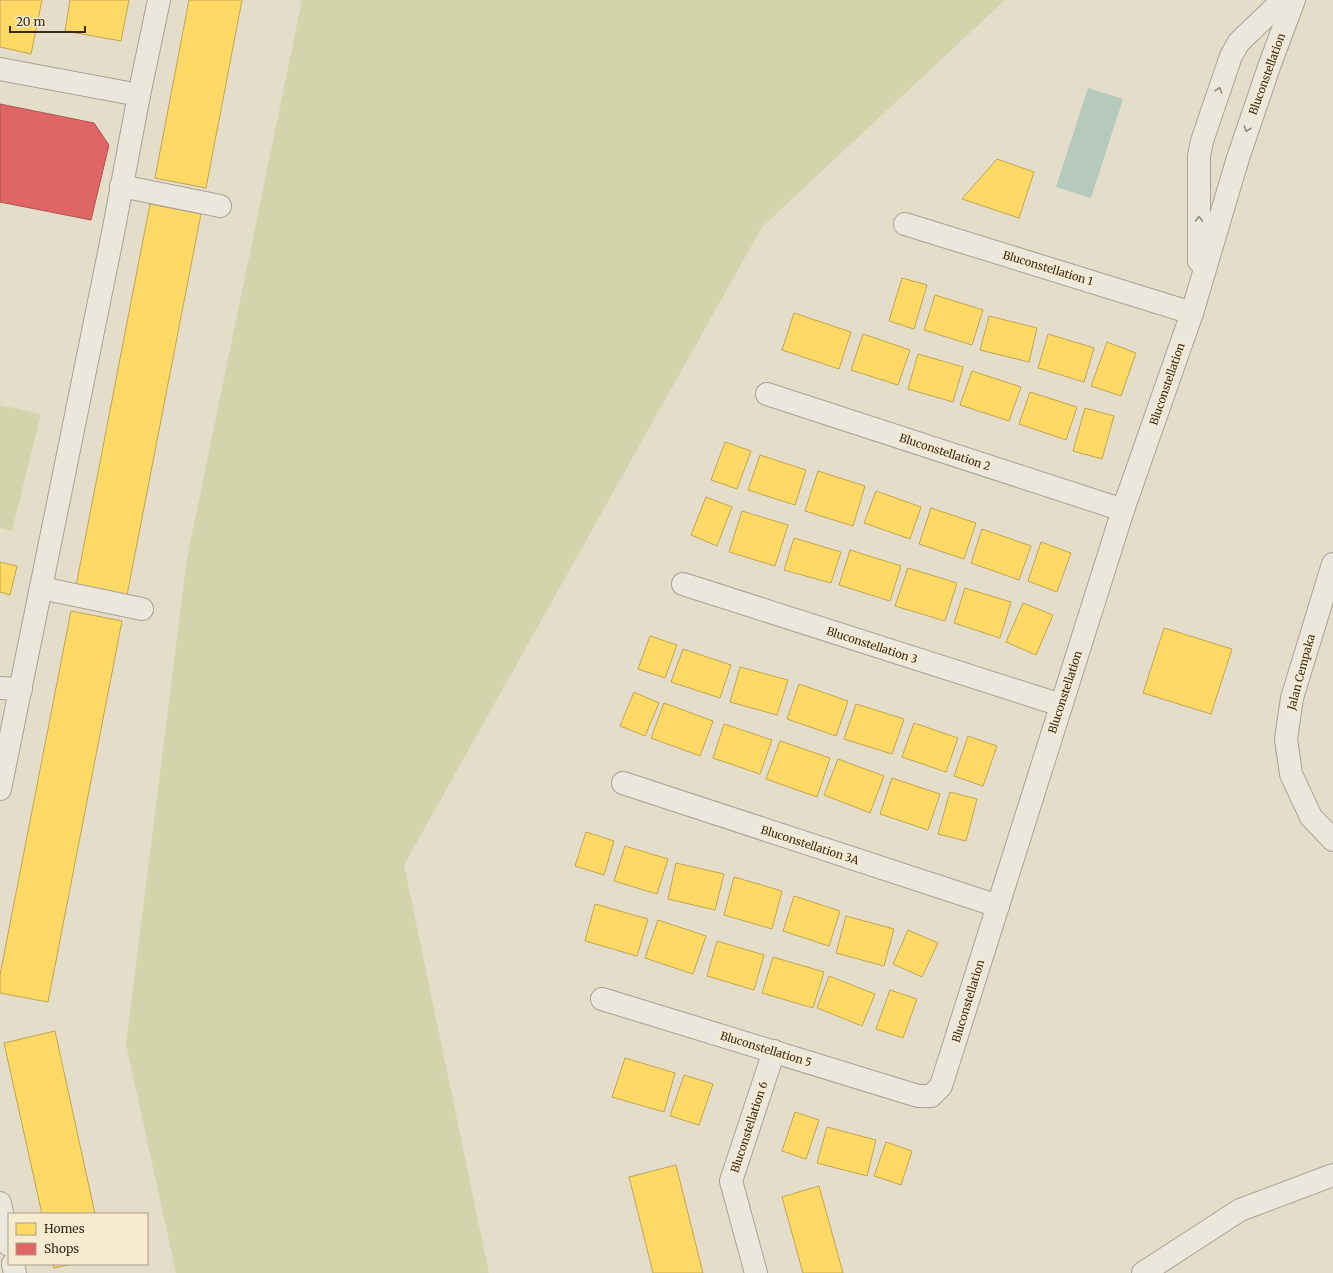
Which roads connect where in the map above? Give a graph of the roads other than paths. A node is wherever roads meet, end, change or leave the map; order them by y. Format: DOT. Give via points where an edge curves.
graph roads {
  1 [pos="159,0"];
  2 [pos="1283,0"];
  3 [pos="1294,0"];
  4 [pos="0,69"];
  5 [pos="139,95"];
  6 [pos="122,186"];
  7 [pos="220,206"];
  8 [pos="904,224"];
  9 [pos="1199,286"];
  10 [pos="1192,313"];
  11 [pos="767,394"];
  12 [pos="1123,510"];
  13 [pos="1333,566"];
  14 [pos="683,584"];
  15 [pos="41,588"];
  16 [pos="142,610"];
  17 [pos="11,689"];
  18 [pos="1062,704"];
  19 [pos="623,783"];
  20 [pos="0,789"];
  21 [pos="1333,840"];
  22 [pos="998,906"];
  23 [pos="602,999"];
  24 [pos="774,1052"];
  25 [pos="931,1096"];
  26 [pos="1333,1175"];
  27 [pos="0,1203"];
  28 [pos="8,1240"];
  29 [pos="756,1273"];
  30 [pos="1142,1273"];
  1 -- 5 [label="street"];
  9 -- 2 [label="street, Bluconstellation, one-way" via="1199,156 1202,141 1231,56 1239,42"];
  3 -- 9 [label="street, Bluconstellation, one-way" via="1238,158"];
  4 -- 5 [label="street"];
  5 -- 6 [label="street"];
  6 -- 7 [label="street"];
  6 -- 15 [label="street"];
  8 -- 10 [label="street, Bluconstellation 1"];
  9 -- 10 [label="street, Bluconstellation"];
  10 -- 12 [label="street, Bluconstellation"];
  11 -- 12 [label="street, Bluconstellation 2"];
  12 -- 18 [label="street, Bluconstellation"];
  13 -- 21 [label="street, Jalan Cempaka" via="1292,698 1286,739 1291,774 1311,817"];
  14 -- 18 [label="street, Bluconstellation 3"];
  15 -- 16 [label="street"];
  15 -- 17 [label="street"];
  17 -- 20 [label="street"];
  18 -- 22 [label="street, Bluconstellation"];
  19 -- 22 [label="street, Bluconstellation 3A"];
  22 -- 25 [label="street, Bluconstellation" via="941,1086"];
  23 -- 24 [label="street, Bluconstellation 5"];
  24 -- 25 [label="street, Bluconstellation 5" via="918,1096"];
  24 -- 29 [label="street, Bluconstellation 6" via="731,1181"];
  26 -- 30 [label="street" via="1240,1210"];
  27 -- 28 [label="street"];
}
